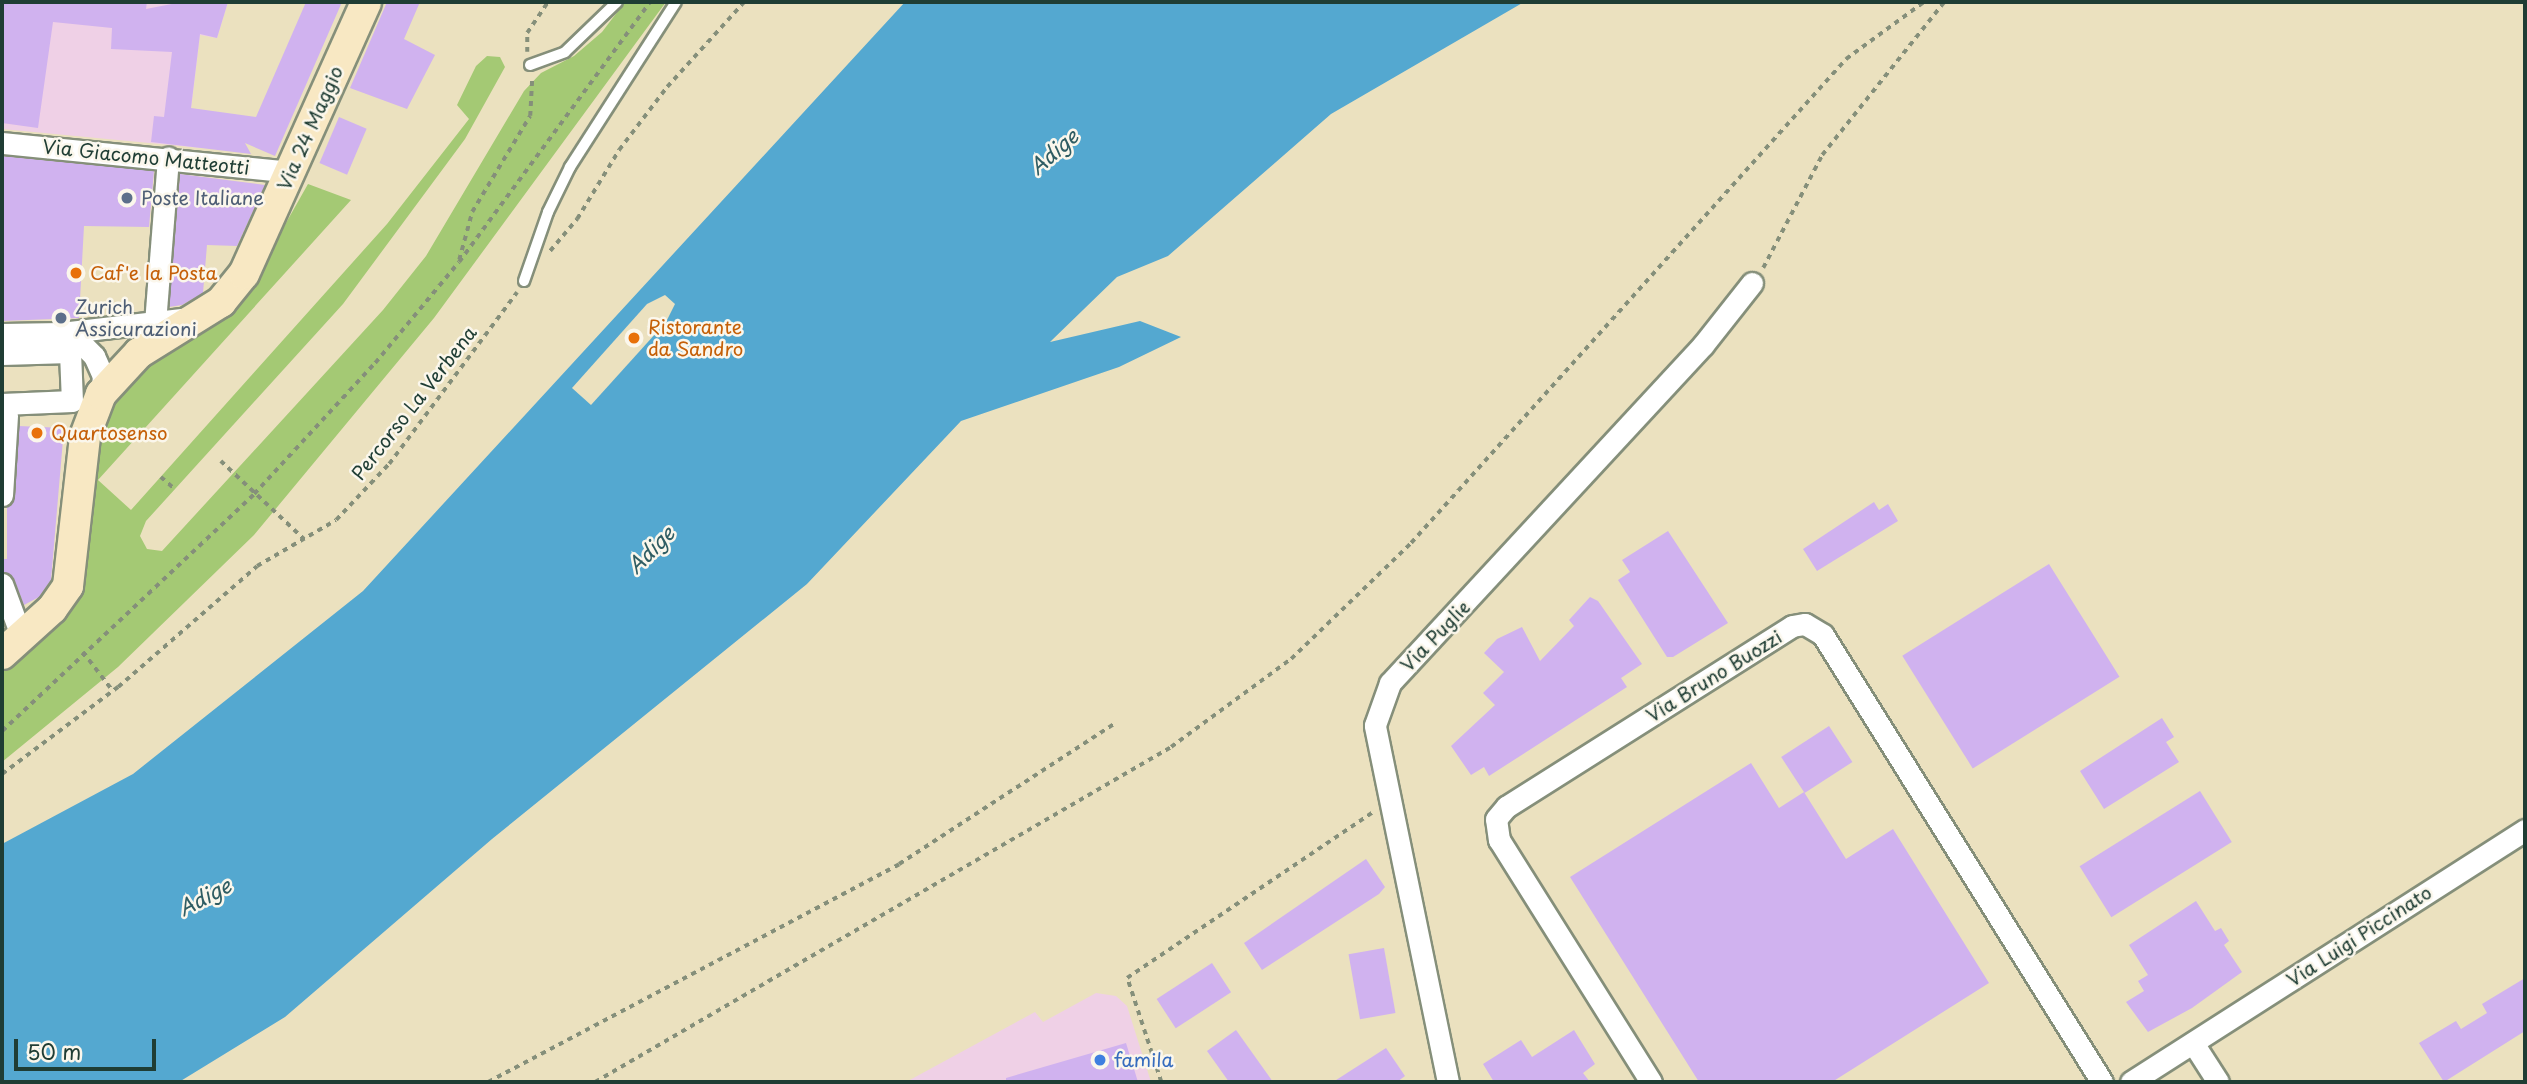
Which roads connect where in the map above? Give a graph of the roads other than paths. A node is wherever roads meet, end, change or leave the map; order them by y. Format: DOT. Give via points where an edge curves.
graph roads {
  1 [pos="366,2"];
  2 [pos="617,2"];
  3 [pos="676,2"];
  4 [pos="530,65"];
  5 [pos="2,143"];
  6 [pos="168,158"];
  7 [pos="291,172"];
  8 [pos="524,281"];
  9 [pos="1752,283"];
  10 [pos="209,311"];
  11 [pos="155,323"];
  12 [pos="130,325"];
  13 [pos="61,333"];
  14 [pos="2,334"];
  15 [pos="2,354"];
  16 [pos="103,393"];
  17 [pos="4,411"];
  18 [pos="2,495"];
  19 [pos="2,584"];
  20 [pos="12,646"];
  21 [pos="2525,830"];
  22 [pos="2193,1043"];
  23 [pos="1448,1082"];
  24 [pos="1651,1082"];
  25 [pos="2102,1082"];
  26 [pos="2131,1082"];
  27 [pos="2218,1082"];
  1 -- 7 [label="street, Via 24 Maggio"];
  2 -- 4 [label="lane" via="565,52"];
  3 -- 8 [label="lane" via="570,167 548,212"];
  5 -- 6 [label="street, Via Giacomo Matteotti"];
  6 -- 7 [label="street, Via Giacomo Matteotti"];
  6 -- 11 [label="street"];
  7 -- 10 [label="street, Via 24 Maggio" via="244,274"];
  9 -- 23 [label="street, Via Puglie" via="1693,356 1390,683 1375,725"];
  10 -- 11 [label="street"];
  10 -- 16 [label="street, Via 24 Maggio" via="139,353"];
  11 -- 12 [label="street"];
  12 -- 13 [label="street"];
  12 -- 16 [label="street"];
  13 -- 14 [label="street"];
  13 -- 16 [label="street" via="75,337 94,356 103,376"];
  15 -- 17 [label="street" via="70,352 72,401"];
  16 -- 17 [label="street"];
  16 -- 20 [label="street" via="81,457 68,586 52,609"];
  17 -- 18 [label="street"];
  19 -- 20 [label="street"];
  21 -- 22 [label="street, Via Luigi Piccinato"];
  22 -- 26 [label="street, Via Luigi Piccinato"];
  22 -- 27 [label="street"];
  24 -- 25 [label="street, Via Bruno Buozzi" via="1499,839 1496,819 1506,807 1781,633 1805,624 1823,635"];
}
